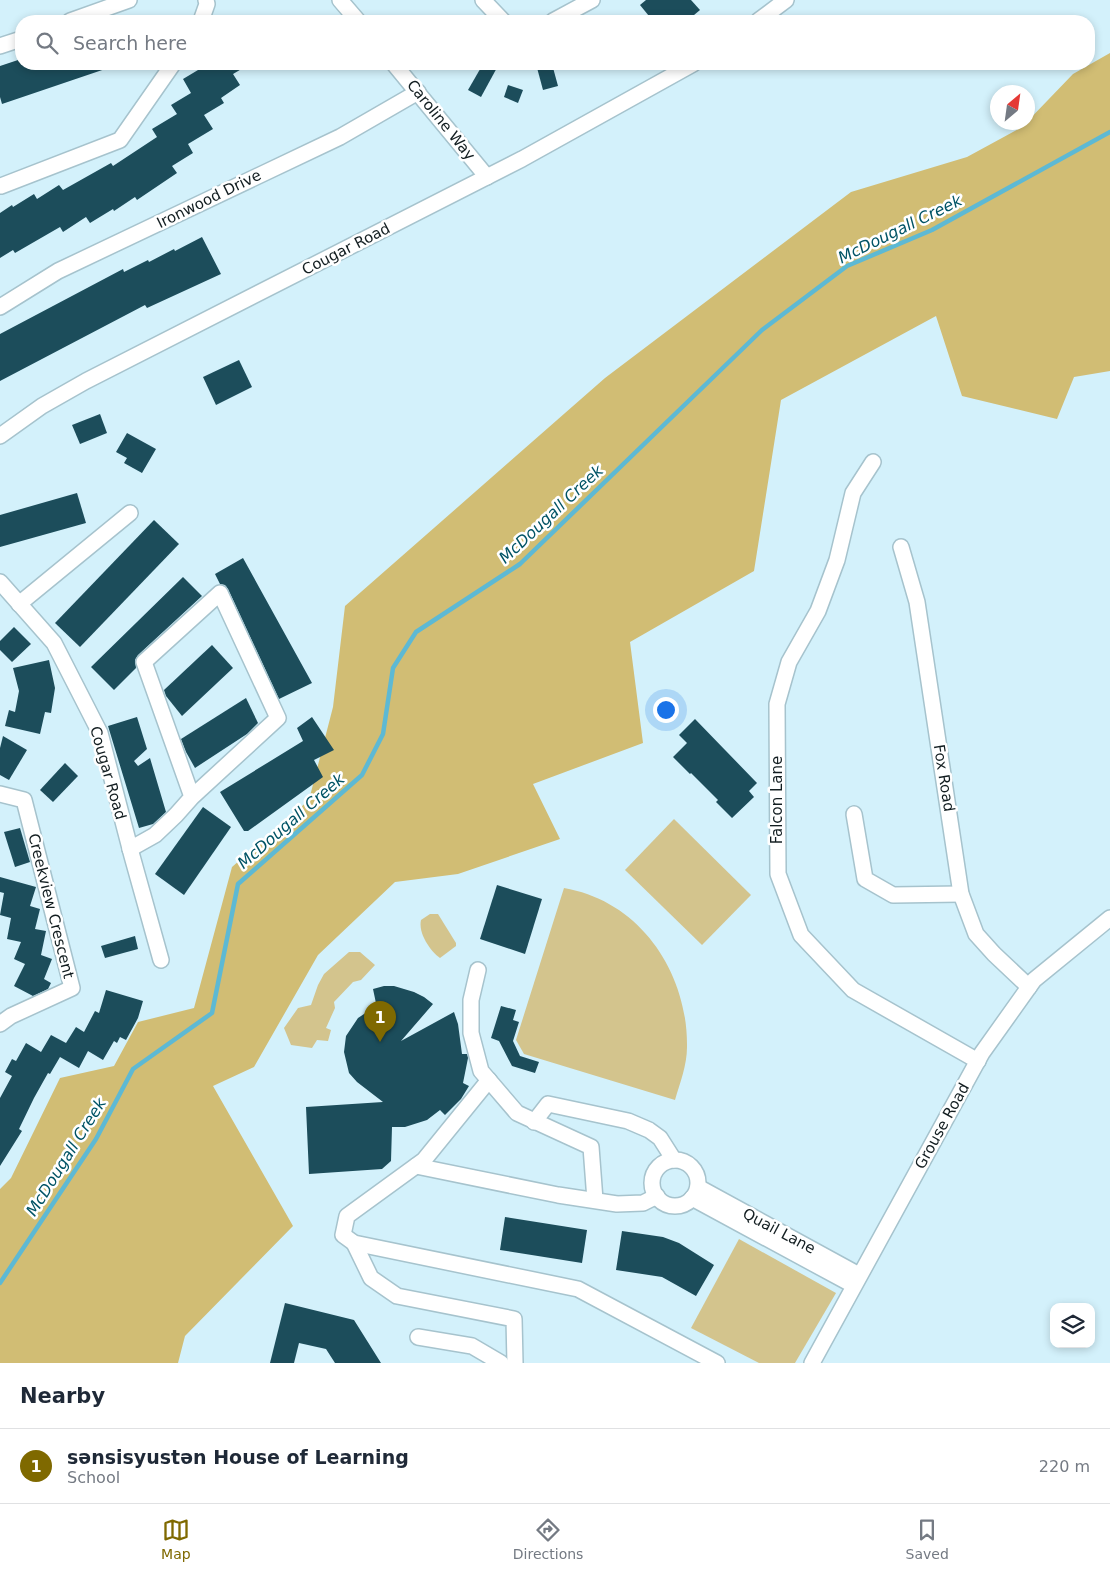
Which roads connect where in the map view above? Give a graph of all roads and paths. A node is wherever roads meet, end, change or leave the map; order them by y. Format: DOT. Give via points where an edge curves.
graph roads {
  1 [pos="128,0"];
  2 [pos="206,0"];
  3 [pos="340,0"];
  4 [pos="483,0"];
  5 [pos="592,0"];
  6 [pos="786,0"];
  7 [pos="87,15"];
  8 [pos="203,15"];
  9 [pos="353,15"];
  10 [pos="497,15"];
  11 [pos="564,15"];
  12 [pos="766,15"];
  13 [pos="15,41"];
  14 [pos="0,46"];
  15 [pos="169,70"];
  16 [pos="399,70"];
  17 [pos="682,70"];
  18 [pos="418,92"];
  19 [pos="487,177"];
  20 [pos="1,186"];
  21 [pos="0,307"];
  22 [pos="0,436"];
  23 [pos="873,462"];
  24 [pos="130,513"];
  25 [pos="901,547"];
  26 [pos="0,582"];
  27 [pos="19,604"];
  28 [pos="0,794"];
  29 [pos="192,797"];
  30 [pos="854,814"];
  31 [pos="130,849"];
  32 [pos="962,894"];
  33 [pos="1110,918"];
  34 [pos="161,960"];
  35 [pos="478,970"];
  36 [pos="1029,987"];
  37 [pos="0,1024"];
  38 [pos="978,1061"];
  39 [pos="489,1080"];
  40 [pos="534,1122"];
  41 [pos="674,1160"];
  42 [pos="416,1166"];
  43 [pos="695,1193"];
  44 [pos="656,1196"];
  45 [pos="595,1200"];
  46 [pos="354,1243"];
  47 [pos="856,1280"];
  48 [pos="418,1337"];
  49 [pos="501,1363"];
  50 [pos="514,1363"];
  51 [pos="717,1363"];
  52 [pos="812,1363"];
  1 -- 7 [label="street"];
  2 -- 8 [label="street"];
  3 -- 9 [label="street"];
  4 -- 10 [label="street"];
  5 -- 11 [label="street"];
  6 -- 12 [label="street"];
  13 -- 14 [label="street"];
  15 -- 20 [label="street" via="120,140"];
  16 -- 18 [label="street, Caroline Way"];
  17 -- 19 [label="street, Cougar Road"];
  18 -- 19 [label="street, Caroline Way"];
  18 -- 21 [label="street, Ironwood Drive" via="340,137 58,272"];
  19 -- 22 [label="street, Cougar Road" via="86,381 42,406"];
  23 -- 38 [label="street, Falcon Lane" via="853,493 837,560 818,611 789,662 777,704 778,874 801,935 853,990"];
  24 -- 27 [label="street"];
  25 -- 32 [label="street, Fox Road" via="917,602"];
  26 -- 27 [label="street, Cougar Road"];
  27 -- 31 [label="street, Cougar Road" via="54,643 100,733"];
  28 -- 37 [label="street, Creekview Crescent" via="24,800 72,988"];
  29 -- 29 [label="street" via="278,718 220,593 144,662"];
  29 -- 31 [label="street" via="155,835"];
  30 -- 32 [label="street" via="865,879 893,895"];
  31 -- 34 [label="street, Cougar Road"];
  32 -- 36 [label="street, Fox Road" via="976,934"];
  33 -- 36 [label="street, Grouse Road"];
  35 -- 39 [label="street" via="471,1000 470,1033 481,1071"];
  36 -- 38 [label="street, Grouse Road"];
  38 -- 47 [label="street, Grouse Road"];
  39 -- 40 [label="street" via="517,1113"];
  39 -- 42 [label="street"];
  40 -- 41 [label="street" via="548,1104 628,1121 660,1138"];
  40 -- 45 [label="street" via="590,1147"];
  41 -- 43 [label="street" via="681,1160 693,1168 696,1174"];
  41 -- 44 [label="street" via="661,1165 653,1176"];
  42 -- 45 [label="street"];
  42 -- 46 [label="street" via="347,1216 343,1235"];
  43 -- 44 [label="street" via="687,1203 674,1206"];
  43 -- 47 [label="street, Quail Lane"];
  44 -- 45 [label="street" via="643,1204"];
  46 -- 50 [label="street" via="371,1278 397,1296 514,1319"];
  46 -- 51 [label="street" via="578,1289"];
  47 -- 52 [label="street, Grouse Road"];
  48 -- 49 [label="street" via="472,1346"];
}
